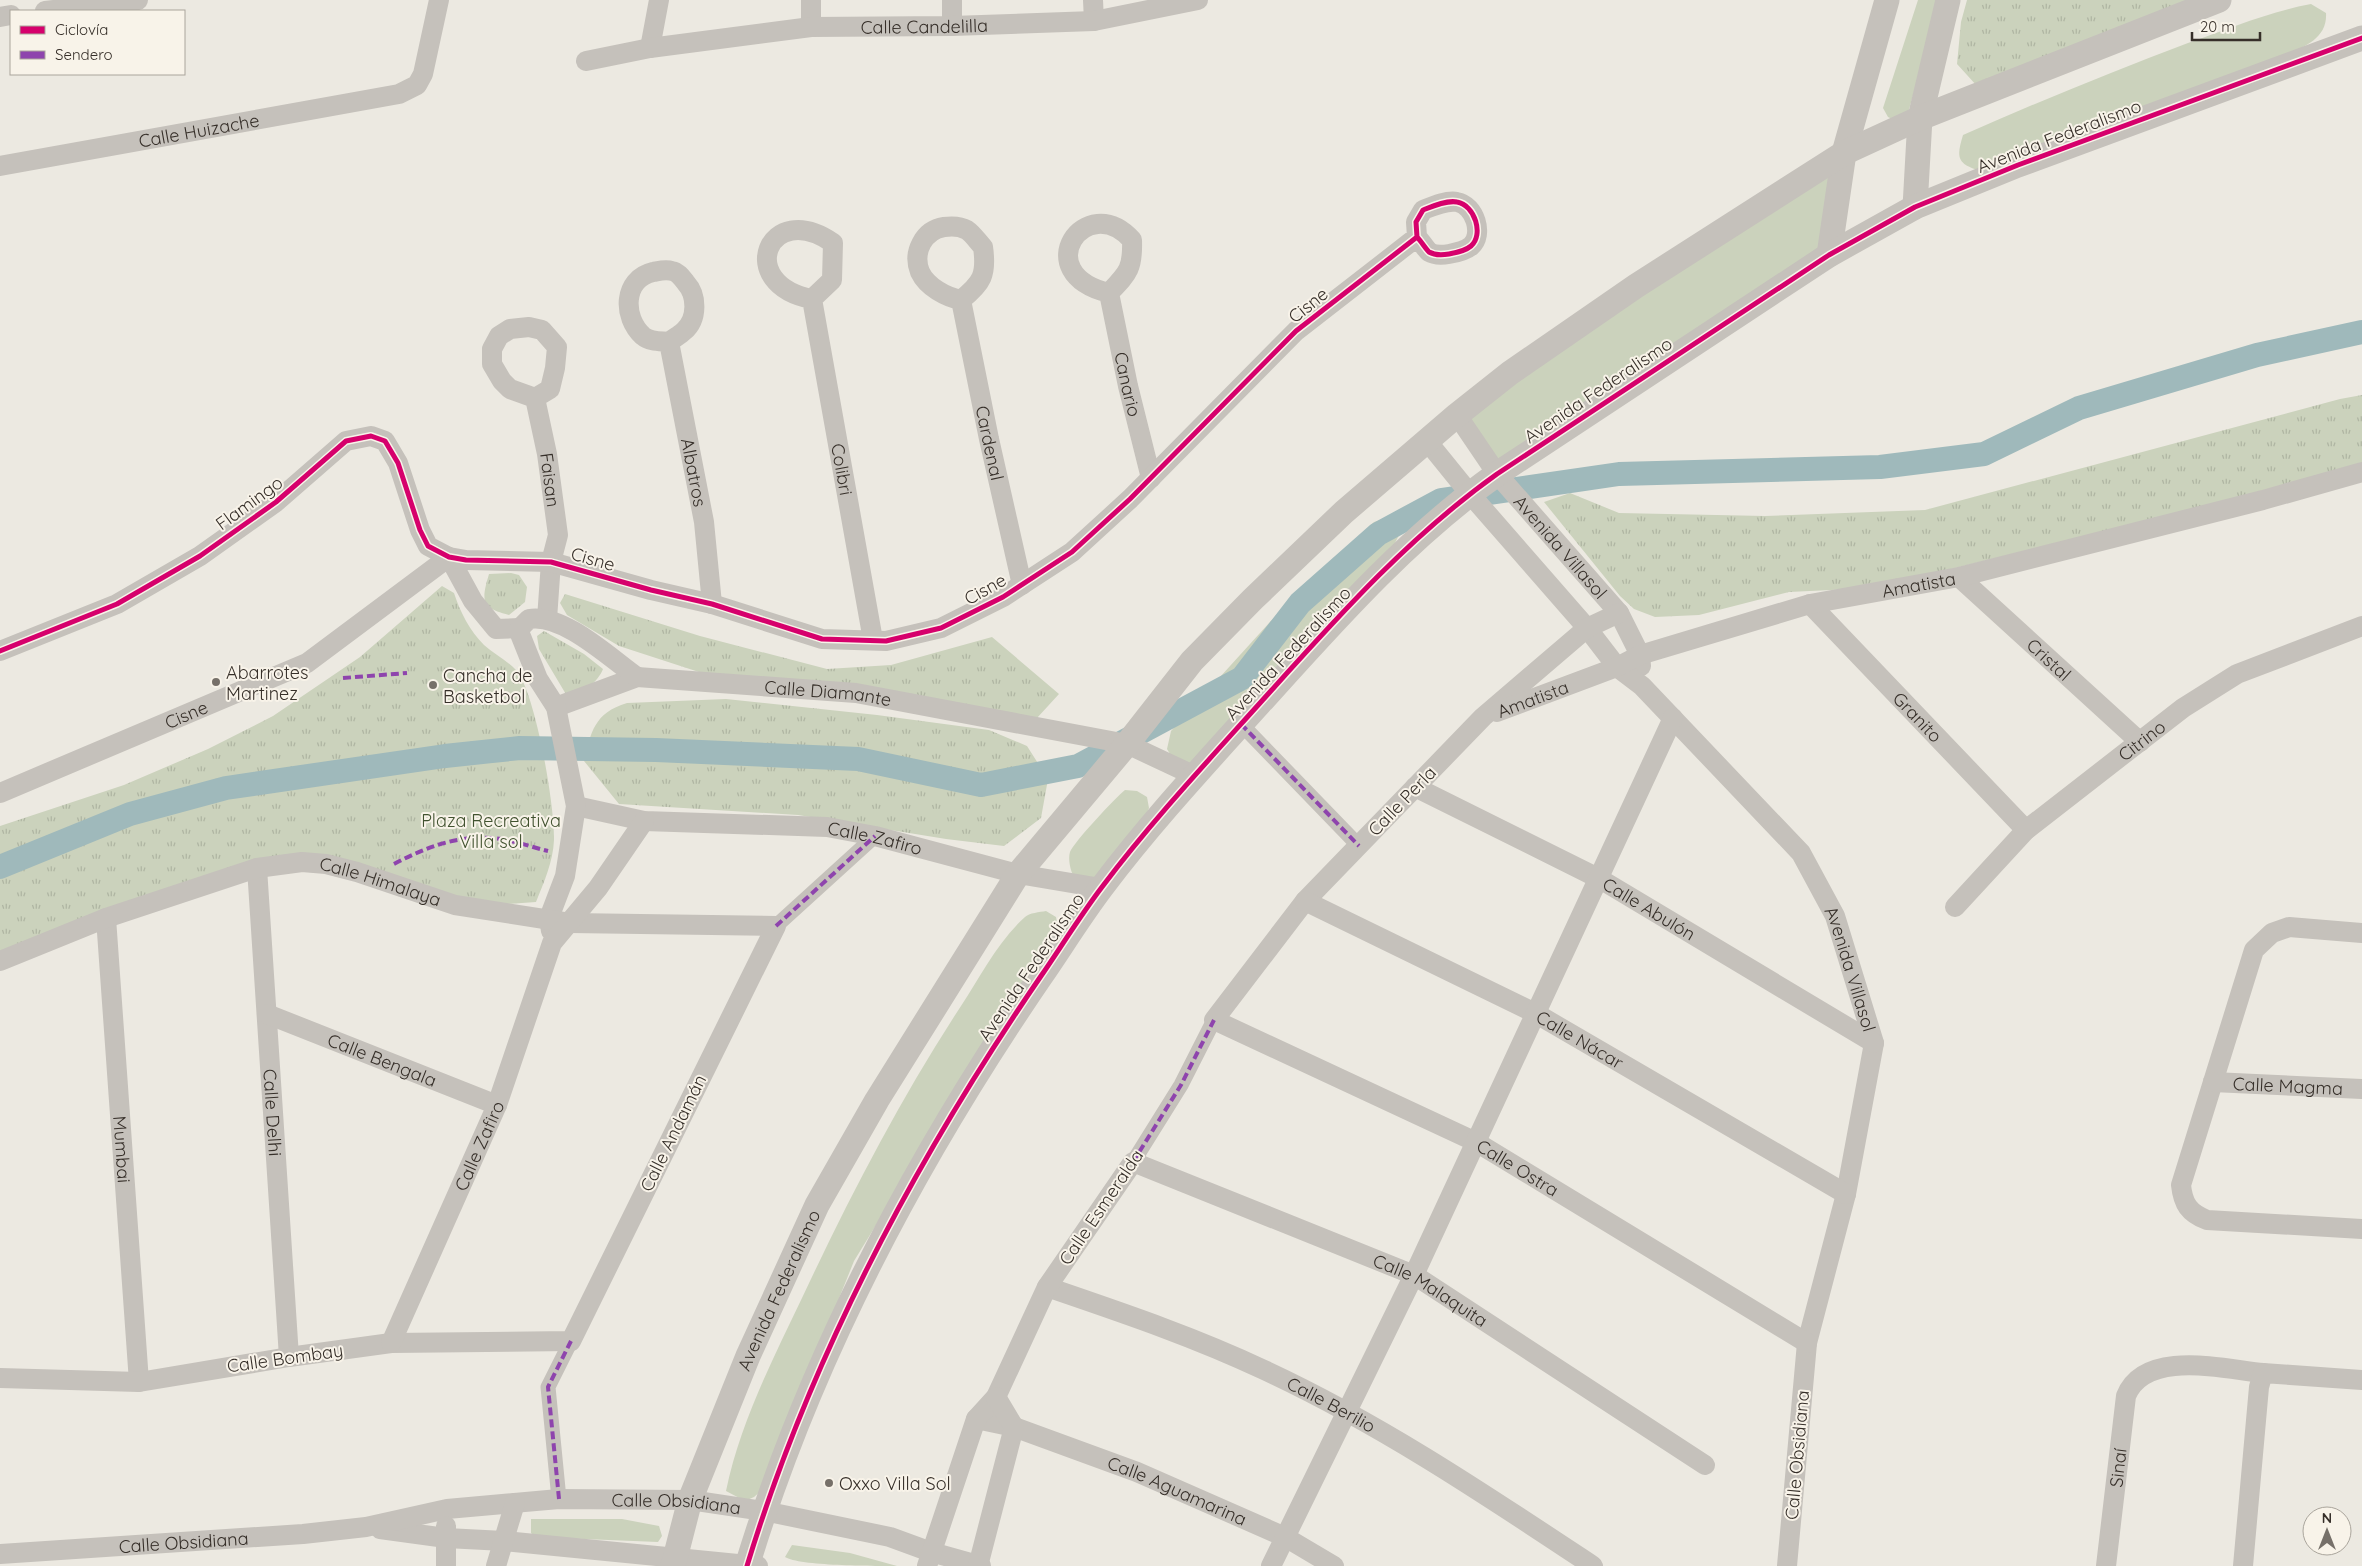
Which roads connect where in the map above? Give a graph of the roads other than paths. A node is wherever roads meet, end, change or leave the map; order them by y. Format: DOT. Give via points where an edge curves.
graph roads {
  1 [pos="138,0"];
  2 [pos="439,0"];
  3 [pos="659,0"];
  4 [pos="811,0"];
  5 [pos="952,0"];
  6 [pos="1093,0"];
  7 [pos="1198,0"];
  8 [pos="1887,0"];
  9 [pos="1948,0"];
  10 [pos="2219,0"];
  11 [pos="53,10"];
  12 [pos="1094,21"];
  13 [pos="952,26"];
  14 [pos="811,27"];
  15 [pos="2362,38"];
  16 [pos="650,48"];
  17 [pos="586,61"];
  18 [pos="1920,118"];
  19 [pos="1844,153"];
  20 [pos="0,166"];
  21 [pos="1915,207"];
  22 [pos="1417,237"];
  23 [pos="1829,255"];
  24 [pos="1109,293"];
  25 [pos="812,299"];
  26 [pos="961,300"];
  27 [pos="669,342"];
  28 [pos="535,398"];
  29 [pos="1457,415"];
  30 [pos="1427,442"];
  31 [pos="2362,472"];
  32 [pos="1498,474"];
  33 [pos="1150,478"];
  34 [pos="1470,494"];
  35 [pos="449,558"];
  36 [pos="551,562"];
  37 [pos="1959,577"];
  38 [pos="1022,585"];
  39 [pos="712,604"];
  40 [pos="1810,604"];
  41 [pos="1619,613"];
  42 [pos="547,619"];
  43 [pos="2362,626"];
  44 [pos="520,628"];
  45 [pos="1587,628"];
  46 [pos="874,640"];
  47 [pos="0,651"];
  48 [pos="1640,655"];
  49 [pos="1617,667"];
  50 [pos="637,677"];
  51 [pos="1642,686"];
  52 [pos="556,707"];
  53 [pos="1484,717"];
  54 [pos="1674,718"];
  55 [pos="1241,724"];
  56 [pos="2140,742"];
  57 [pos="1127,744"];
  58 [pos="1193,776"];
  59 [pos="1415,788"];
  60 [pos="0,793"];
  61 [pos="576,806"];
  62 [pos="644,820"];
  63 [pos="2026,830"];
  64 [pos="875,836"];
  65 [pos="1358,846"];
  66 [pos="257,868"];
  67 [pos="1018,874"];
  68 [pos="1600,879"];
  69 [pos="1101,888"];
  70 [pos="1306,901"];
  71 [pos="1955,907"];
  72 [pos="106,918"];
  73 [pos="549,918"];
  74 [pos="570,923"];
  75 [pos="776,926"];
  76 [pos="2362,933"];
  77 [pos="552,943"];
  78 [pos="0,961"];
  79 [pos="1534,1013"];
  80 [pos="267,1014"];
  81 [pos="1214,1020"];
  82 [pos="1874,1043"];
  83 [pos="2213,1082"];
  84 [pos="2362,1089"];
  85 [pos="497,1105"];
  86 [pos="1476,1142"];
  87 [pos="1133,1162"];
  88 [pos="1846,1194"];
  89 [pos="2362,1229"];
  90 [pos="1414,1275"];
  91 [pos="1047,1287"];
  92 [pos="571,1341"];
  93 [pos="391,1343"];
  94 [pos="1806,1343"];
  95 [pos="289,1357"];
  96 [pos="2263,1373"];
  97 [pos="0,1378"];
  98 [pos="2362,1380"];
  99 [pos="139,1382"];
  100 [pos="996,1397"];
  101 [pos="1346,1410"];
  102 [pos="976,1419"];
  103 [pos="1014,1427"];
  104 [pos="1705,1465"];
  105 [pos="558,1499"];
  106 [pos="690,1500"];
  107 [pos="515,1503"];
  108 [pos="446,1509"];
  109 [pos="764,1511"];
  110 [pos="366,1527"];
  111 [pos="1285,1536"];
  112 [pos="446,1538"];
  113 [pos="504,1541"];
  114 [pos="3,1558"];
  115 [pos="929,1559"];
  116 [pos="674,1562"];
  117 [pos="751,1565"];
  118 [pos="979,1565"];
  119 [pos="446,1566"];
  120 [pos="496,1566"];
  121 [pos="1271,1566"];
  122 [pos="1334,1566"];
  123 [pos="1593,1566"];
  124 [pos="1787,1566"];
  125 [pos="2106,1566"];
  126 [pos="2243,1566"];
  1 -- 11 [label="street"];
  2 -- 20 [label="street, Calle Huizache" via="423,74 417,85 399,94"];
  3 -- 16 [label="street"];
  4 -- 14 [label="street"];
  5 -- 13 [label="street"];
  6 -- 12 [label="street"];
  7 -- 12 [label="street, Calle Candelilla"];
  8 -- 19 [label="street"];
  9 -- 18 [label="street"];
  10 -- 18 [label="street, Avenida Federalismo"];
  12 -- 13 [label="street, Calle Candelilla"];
  13 -- 14 [label="street, Calle Candelilla"];
  14 -- 16 [label="street, Calle Candelilla"];
  15 -- 21 [label="street, Avenida Federalismo" via="2018,164"];
  16 -- 17 [label="street, Calle Candelilla"];
  18 -- 19 [label="street, Avenida Federalismo"];
  18 -- 21 [label="street"];
  19 -- 23 [label="street"];
  19 -- 29 [label="street, Avenida Federalismo" via="1636,286 1510,373"];
  21 -- 23 [label="street, Avenida Federalismo"];
  22 -- 33 [label="street, Cisne" via="1296,331"];
  23 -- 32 [label="street, Avenida Federalismo"];
  24 -- 33 [label="street, Canario"];
  25 -- 46 [label="street, Colibri"];
  26 -- 38 [label="street, Cardenal" via="988,439"];
  27 -- 39 [label="street, Albatros" via="704,522"];
  28 -- 36 [label="street, Faisan" via="556,508 558,535"];
  29 -- 30 [label="street, Avenida Federalismo"];
  29 -- 32 [label="street, Avenida Villasol"];
  30 -- 34 [label="street, Avenida Villasol"];
  30 -- 57 [label="street, Avenida Federalismo" via="1344,512 1253,599 1192,661"];
  31 -- 37 [label="street, Amatista"];
  32 -- 34 [label="street, Avenida Federalismo"];
  32 -- 41 [label="street, Avenida Villasol"];
  33 -- 38 [label="street, Cisne" via="1072,552"];
  34 -- 45 [label="street, Avenida Villasol"];
  34 -- 55 [label="street, Avenida Federalismo" via="1414,541 1339,615"];
  35 -- 36 [label="street, Cisne"];
  35 -- 44 [label="street" via="473,601 496,629"];
  35 -- 47 [label="street, Flamingo" via="428,546 398,462 385,442 371,436 346,442 276,502 200,556 117,604"];
  35 -- 60 [label="street, Cisne" via="307,663"];
  36 -- 39 [label="street, Cisne"];
  36 -- 42 [label="street, Faisan"];
  37 -- 40 [label="street, Amatista"];
  37 -- 56 [label="street, Cristal"];
  38 -- 46 [label="street, Cisne" via="941,628 896,639"];
  39 -- 46 [label="street, Cisne" via="822,639"];
  40 -- 48 [label="street, Amatista"];
  40 -- 63 [label="street, Granito"];
  41 -- 45 [label="street, Calle Perla"];
  41 -- 48 [label="street, Avenida Villasol"];
  42 -- 44 [label="street" via="529,619"];
  42 -- 50 [label="street" via="570,629"];
  43 -- 56 [label="street, Citrino" via="2237,674 2183,708"];
  44 -- 52 [label="street" via="538,679"];
  45 -- 49 [label="street, Avenida Villasol"];
  45 -- 53 [label="street, Calle Perla"];
  48 -- 49 [label="street, Amatista"];
  48 -- 51 [label="street, Avenida Villasol"];
  49 -- 51 [label="street, Avenida Villasol"];
  49 -- 53 [label="street, Amatista"];
  50 -- 52 [label="street, Calle Diamante"];
  50 -- 57 [label="street, Calle Diamante" via="856,693"];
  51 -- 54 [label="street, Avenida Villasol"];
  52 -- 61 [label="street"];
  53 -- 59 [label="street, Calle Perla"];
  54 -- 68 [label="street"];
  54 -- 82 [label="street, Avenida Villasol" via="1801,853 1814,874 1836,916"];
  55 -- 58 [label="street, Avenida Federalismo"];
  55 -- 65 [label="street"];
  56 -- 63 [label="street, Citrino"];
  57 -- 58 [label="street, Calle Diamante"];
  57 -- 67 [label="street, Avenida Federalismo"];
  58 -- 69 [label="street, Avenida Federalismo"];
  59 -- 65 [label="street, Calle Perla"];
  59 -- 68 [label="street, Calle Abulón"];
  61 -- 62 [label="street, Calle Zafiro"];
  61 -- 73 [label="street, Calle Zafiro" via="565,876"];
  62 -- 64 [label="street, Calle Zafiro" via="827,827"];
  62 -- 74 [label="street, Calle Zafiro"];
  63 -- 71 [label="street, Citrino"];
  64 -- 67 [label="street, Calle Zafiro"];
  64 -- 75 [label="street"];
  65 -- 70 [label="street, Calle Perla"];
  66 -- 72 [label="street, Calle Himalaya"];
  66 -- 73 [label="street, Calle Himalaya" via="302,862 326,864 455,905"];
  66 -- 80 [label="street, Calle Delhi"];
  67 -- 69 [label="street, Calle Zafiro"];
  67 -- 106 [label="street, Avenida Federalismo" via="882,1091 817,1205 748,1356"];
  68 -- 79 [label="street"];
  68 -- 82 [label="street, Calle Abulón"];
  69 -- 109 [label="street, Avenida Federalismo" via="991,1049 867,1268"];
  70 -- 79 [label="street, Calle Nácar"];
  70 -- 81 [label="street, Calle Perla"];
  72 -- 78 [label="street, Calle Himalaya"];
  72 -- 99 [label="street, Mumbai"];
  73 -- 74 [label="street, Calle Himalaya"];
  73 -- 77 [label="street, Calle Zafiro"];
  74 -- 75 [label="street, Calle Himalaya"];
  74 -- 77 [label="street, Calle Zafiro"];
  75 -- 92 [label="street, Calle Andamán"];
  76 -- 83 [label="street" via="2289,927 2262,941 2247,967"];
  77 -- 85 [label="street, Calle Zafiro"];
  79 -- 86 [label="street"];
  79 -- 88 [label="street, Calle Nácar"];
  80 -- 85 [label="street, Calle Bengala"];
  80 -- 95 [label="street, Calle Delhi"];
  81 -- 86 [label="street, Calle Ostra"];
  81 -- 87 [label="street, Calle Esmeralda" via="1181,1086"];
  82 -- 88 [label="street, Avenida Villasol"];
  83 -- 84 [label="street, Calle Magma"];
  83 -- 89 [label="street" via="2181,1185 2182,1198 2190,1211 2206,1220"];
  85 -- 93 [label="street, Calle Zafiro"];
  86 -- 90 [label="street"];
  86 -- 94 [label="street, Calle Ostra"];
  87 -- 90 [label="street, Calle Malaquita"];
  87 -- 91 [label="street, Calle Esmeralda"];
  88 -- 94 [label="street, Avenida Villasol"];
  90 -- 101 [label="street"];
  90 -- 104 [label="street, Calle Malaquita"];
  91 -- 100 [label="street, Calle Esmeralda"];
  91 -- 101 [label="street, Calle Berilio" via="1185,1335"];
  92 -- 93 [label="street, Calle Bombay"];
  92 -- 105 [label="street" via="548,1387"];
  93 -- 95 [label="street, Calle Bombay"];
  94 -- 124 [label="street, Calle Obsidiana"];
  95 -- 99 [label="street, Calle Bombay"];
  96 -- 98 [label="street"];
  96 -- 125 [label="street, Sinaí" via="2168,1365 2140,1376 2131,1385 2126,1396"];
  96 -- 126 [label="street" via="2259,1387"];
  97 -- 99 [label="street, Calle Bombay"];
  100 -- 102 [label="street, Calle Esmeralda"];
  100 -- 103 [label="street"];
  101 -- 111 [label="street"];
  101 -- 123 [label="street, Calle Berilio" via="1454,1474"];
  102 -- 103 [label="street, Calle Aguamarina"];
  102 -- 115 [label="street, Calle Esmeralda"];
  103 -- 111 [label="street, Calle Aguamarina" via="1137,1472"];
  103 -- 118 [label="street"];
  105 -- 106 [label="street, Calle Obsidiana"];
  105 -- 107 [label="street, Calle Obsidiana"];
  106 -- 109 [label="street, Calle Obsidiana"];
  106 -- 116 [label="street, Avenida Federalismo"];
  107 -- 108 [label="street, Calle Obsidiana"];
  107 -- 113 [label="street"];
  108 -- 110 [label="street, Calle Obsidiana"];
  108 -- 112 [label="street"];
  109 -- 115 [label="street, Calle Obsidiana" via="890,1536"];
  109 -- 117 [label="street, Avenida Federalismo"];
  110 -- 112 [label="street, Calle Obsidiana"];
  110 -- 114 [label="street, Calle Obsidiana"];
  111 -- 121 [label="street"];
  111 -- 122 [label="street, Calle Aguamarina"];
  112 -- 113 [label="street, Calle Obsidiana"];
  112 -- 119 [label="street"];
  113 -- 116 [label="street, Calle Obsidiana"];
  113 -- 120 [label="street"];
  115 -- 118 [label="street, Calle Obsidiana"];
  116 -- 117 [label="street, Calle Obsidiana"];
}
